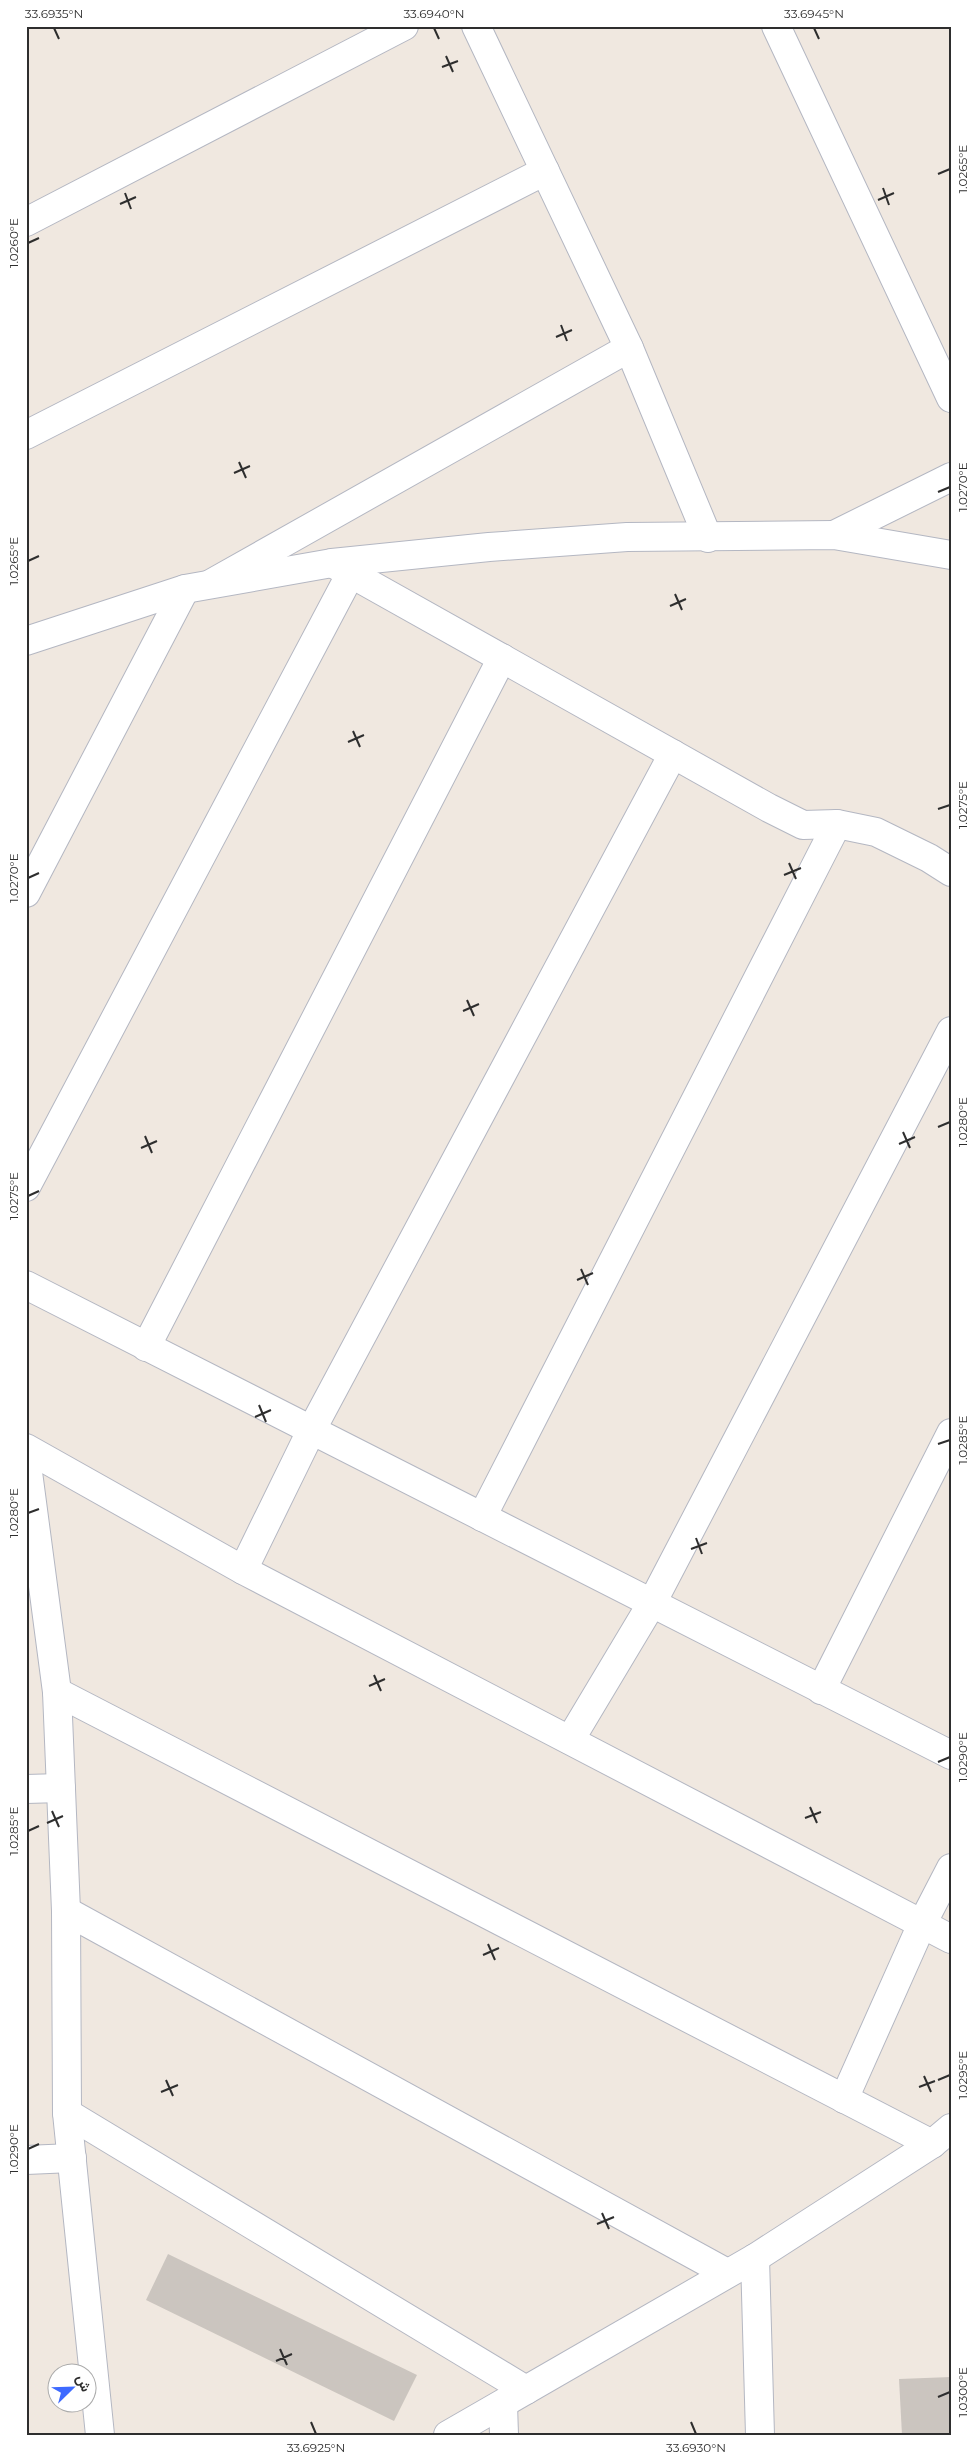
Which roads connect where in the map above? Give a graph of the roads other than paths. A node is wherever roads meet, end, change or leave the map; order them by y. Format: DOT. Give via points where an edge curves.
graph roads {
  1 [pos="404,26"];
  2 [pos="476,26"];
  3 [pos="776,26"];
  4 [pos="545,171"];
  5 [pos="26,222"];
  6 [pos="629,348"];
  7 [pos="951,398"];
  8 [pos="26,435"];
  9 [pos="951,477"];
  10 [pos="834,535"];
  11 [pos="708,538"];
  12 [pos="951,555"];
  13 [pos="341,568"];
  14 [pos="212,583"];
  15 [pos="185,589"];
  16 [pos="26,641"];
  17 [pos="502,658"];
  18 [pos="673,754"];
  19 [pos="837,824"];
  20 [pos="951,872"];
  21 [pos="26,893"];
  22 [pos="951,1031"];
  23 [pos="26,1187"];
  24 [pos="26,1285"];
  25 [pos="146,1347"];
  26 [pos="311,1430"];
  27 [pos="951,1433"];
  28 [pos="26,1448"];
  29 [pos="26,1457"];
  30 [pos="482,1517"];
  31 [pos="243,1570"];
  32 [pos="652,1603"];
  33 [pos="822,1690"];
  34 [pos="57,1692"];
  35 [pos="570,1740"];
  36 [pos="951,1755"];
  37 [pos="61,1788"];
  38 [pos="26,1789"];
  39 [pos="951,1868"];
  40 [pos="66,1911"];
  41 [pos="922,1924"];
  42 [pos="951,1940"];
  43 [pos="844,2098"];
  44 [pos="67,2112"];
  45 [pos="942,2136"];
  46 [pos="72,2158"];
  47 [pos="26,2160"];
  48 [pos="755,2258"];
  49 [pos="727,2273"];
  50 [pos="526,2390"];
  51 [pos="503,2404"];
  52 [pos="100,2435"];
  53 [pos="448,2435"];
  54 [pos="504,2435"];
  55 [pos="760,2435"];
  1 -- 5 [label="street"];
  2 -- 4 [label="street"];
  3 -- 7 [label="street"];
  4 -- 6 [label="street"];
  4 -- 8 [label="street"];
  6 -- 11 [label="street"];
  6 -- 14 [label="street"];
  9 -- 10 [label="street"];
  10 -- 11 [label="street"];
  10 -- 12 [label="street"];
  11 -- 13 [label="street" via="627,537 489,547"];
  13 -- 14 [label="street"];
  13 -- 17 [label="street"];
  13 -- 23 [label="street"];
  14 -- 15 [label="street"];
  15 -- 16 [label="street"];
  15 -- 21 [label="street"];
  17 -- 18 [label="street"];
  17 -- 25 [label="street"];
  18 -- 19 [label="street" via="803,825"];
  18 -- 26 [label="street"];
  19 -- 20 [label="street" via="876,832"];
  19 -- 30 [label="street"];
  22 -- 32 [label="street"];
  24 -- 25 [label="street"];
  25 -- 26 [label="street"];
  26 -- 30 [label="street"];
  26 -- 31 [label="street"];
  27 -- 33 [label="street"];
  28 -- 31 [label="street"];
  29 -- 34 [label="street"];
  30 -- 32 [label="street"];
  31 -- 35 [label="street"];
  32 -- 33 [label="street"];
  32 -- 35 [label="street"];
  33 -- 36 [label="street"];
  34 -- 37 [label="street"];
  34 -- 43 [label="street"];
  35 -- 41 [label="street"];
  37 -- 38 [label="street"];
  37 -- 40 [label="street"];
  39 -- 41 [label="street"];
  40 -- 44 [label="street"];
  40 -- 49 [label="street"];
  41 -- 42 [label="street"];
  41 -- 43 [label="street"];
  43 -- 45 [label="street"];
  44 -- 46 [label="street"];
  44 -- 50 [label="street"];
  45 -- 48 [label="street"];
  46 -- 47 [label="street"];
  46 -- 52 [label="street"];
  48 -- 49 [label="street"];
  48 -- 55 [label="street"];
  49 -- 50 [label="street"];
  50 -- 51 [label="street"];
  51 -- 53 [label="street"];
  51 -- 54 [label="street"];
}
